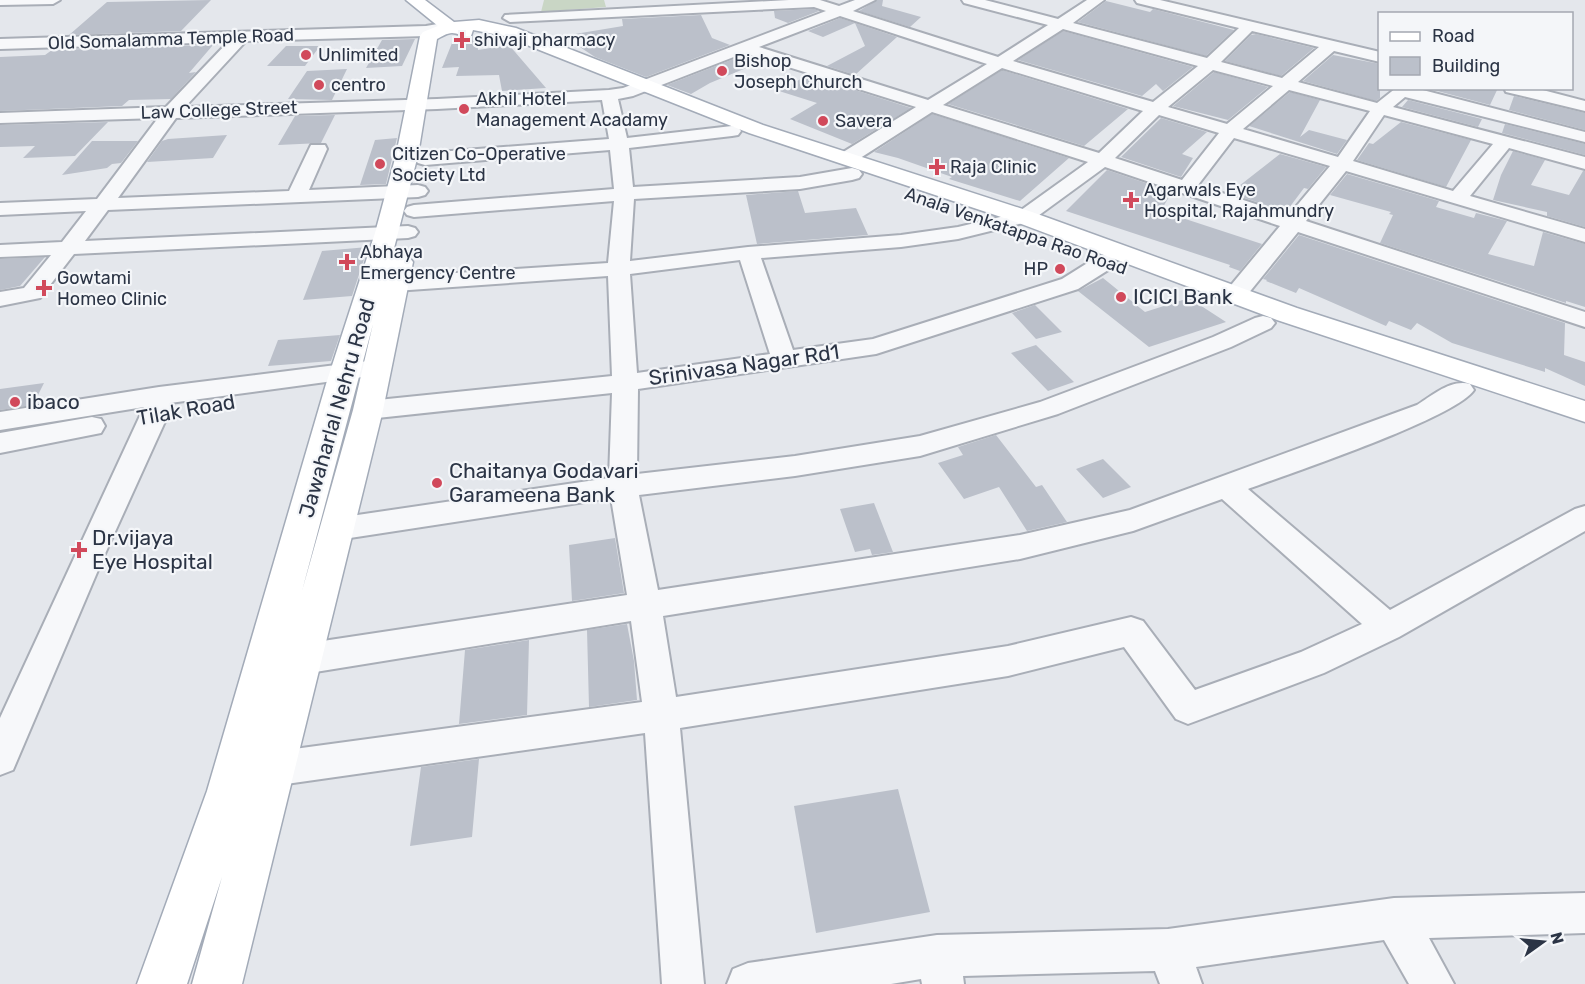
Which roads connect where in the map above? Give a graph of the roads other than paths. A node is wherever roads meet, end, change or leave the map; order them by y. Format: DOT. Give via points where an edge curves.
graph roads {
  1 [pos="53,0"];
  2 [pos="414,0"];
  3 [pos="517,0"];
  4 [pos="868,0"];
  5 [pos="969,0"];
  6 [pos="1097,0"];
  7 [pos="1142,0"];
  8 [pos="0,1"];
  9 [pos="709,4"];
  10 [pos="836,11"];
  11 [pos="441,13"];
  12 [pos="510,25"];
  13 [pos="1060,25"];
  14 [pos="1249,26"];
  15 [pos="241,37"];
  16 [pos="0,44"];
  17 [pos="1331,45"];
  18 [pos="746,48"];
  19 [pos="1378,57"];
  20 [pos="998,62"];
  21 [pos="1210,64"];
  22 [pos="1284,83"];
  23 [pos="1406,90"];
  24 [pos="1520,90"];
  25 [pos="626,91"];
  26 [pos="427,104"];
  27 [pos="927,105"];
  28 [pos="1585,106"];
  29 [pos="1155,109"];
  30 [pos="1380,109"];
  31 [pos="172,111"];
  32 [pos="0,118"];
  33 [pos="732,131"];
  34 [pos="1230,131"];
  35 [pos="1585,137"];
  36 [pos="1505,141"];
  37 [pos="619,144"];
  38 [pos="318,149"];
  39 [pos="425,159"];
  40 [pos="1102,160"];
  41 [pos="1585,163"];
  42 [pos="1342,164"];
  43 [pos="850,166"];
  44 [pos="1185,189"];
  45 [pos="624,194"];
  46 [pos="296,197"];
  47 [pos="1458,197"];
  48 [pos="103,204"];
  49 [pos="0,209"];
  50 [pos="405,212"];
  51 [pos="1024,218"];
  52 [pos="1001,223"];
  53 [pos="1296,223"];
  54 [pos="1585,236"];
  55 [pos="67,248"];
  56 [pos="0,251"];
  57 [pos="748,253"];
  58 [pos="1105,262"];
  59 [pos="619,269"];
  60 [pos="394,284"];
  61 [pos="1235,295"];
  62 [pos="0,299"];
  63 [pos="1585,320"];
  64 [pos="1263,323"];
  65 [pos="784,360"];
  66 [pos="361,382"];
  67 [pos="625,383"];
  68 [pos="1461,390"];
  69 [pos="157,405"];
  70 [pos="1585,412"];
  71 [pos="1585,432"];
  72 [pos="4,436"];
  73 [pos="623,486"];
  74 [pos="1226,486"];
  75 [pos="1585,517"];
  76 [pos="337,530"];
  77 [pos="645,606"];
  78 [pos="1388,627"];
  79 [pos="303,659"];
  80 [pos="661,715"];
  81 [pos="0,758"];
  82 [pos="272,769"];
  83 [pos="1585,913"];
  84 [pos="1394,918"];
  85 [pos="1175,967"];
  86 [pos="940,970"];
  87 [pos="162,984"];
  88 [pos="217,984"];
  89 [pos="683,984"];
  90 [pos="748,984"];
  91 [pos="1433,984"];
  1 -- 8 [label="street"];
  2 -- 11 [label="main road, Anala Venkatappa Rao Road"];
  3 -- 12 [label="street"];
  4 -- 10 [label="street, Law College Street"];
  5 -- 13 [label="street"];
  6 -- 13 [label="street"];
  7 -- 14 [label="street"];
  9 -- 10 [label="street" via="815,3"];
  9 -- 12 [label="street"];
  10 -- 18 [label="street, Law College Street"];
  10 -- 20 [label="street"];
  11 -- 12 [label="main road, Anala Venkatappa Rao Road" via="482,24"];
  11 -- 15 [label="street, Old Somalamma Temple Road" via="426,31"];
  11 -- 25 [label="main road, Anala Venkatappa Rao Road"];
  11 -- 26 [label="main road, Jawaharlal Nehru Road" via="444,33"];
  12 -- 25 [label="main road, Anala Venkatappa Rao Road"];
  13 -- 20 [label="street"];
  13 -- 21 [label="street"];
  14 -- 17 [label="street"];
  14 -- 21 [label="street"];
  15 -- 16 [label="street, Old Somalamma Temple Road"];
  15 -- 31 [label="street"];
  17 -- 19 [label="street"];
  17 -- 22 [label="street"];
  18 -- 25 [label="street, Law College Street"];
  18 -- 27 [label="street"];
  20 -- 27 [label="street"];
  20 -- 29 [label="street"];
  21 -- 22 [label="street"];
  21 -- 29 [label="street"];
  22 -- 30 [label="street"];
  22 -- 34 [label="street"];
  23 -- 30 [label="street"];
  23 -- 35 [label="street"];
  24 -- 28 [label="street"];
  25 -- 26 [label="street, Law College Street"];
  25 -- 33 [label="main road, Anala Venkatappa Rao Road"];
  25 -- 37 [label="street"];
  25 -- 43 [label="main road, Anala Venkatappa Rao Road" via="756,129"];
  26 -- 31 [label="street, Law College Street"];
  26 -- 39 [label="main road, Jawaharlal Nehru Road"];
  26 -- 50 [label="main road, Jawaharlal Nehru Road"];
  27 -- 40 [label="street"];
  27 -- 43 [label="street"];
  29 -- 34 [label="street"];
  29 -- 40 [label="street"];
  30 -- 36 [label="street"];
  30 -- 42 [label="street"];
  31 -- 32 [label="street, Law College Street"];
  31 -- 48 [label="street"];
  33 -- 37 [label="street"];
  33 -- 43 [label="main road, Anala Venkatappa Rao Road"];
  34 -- 42 [label="street"];
  34 -- 44 [label="street"];
  36 -- 41 [label="street"];
  36 -- 47 [label="street"];
  37 -- 39 [label="street"];
  37 -- 45 [label="street"];
  38 -- 46 [label="street"];
  39 -- 50 [label="main road, Jawaharlal Nehru Road"];
  40 -- 44 [label="street"];
  40 -- 51 [label="street"];
  42 -- 47 [label="street"];
  42 -- 53 [label="street"];
  43 -- 45 [label="street" via="800,183"];
  43 -- 51 [label="main road, Anala Venkatappa Rao Road"];
  43 -- 52 [label="main road, Anala Venkatappa Rao Road"];
  44 -- 53 [label="street"];
  45 -- 50 [label="street"];
  45 -- 59 [label="street"];
  46 -- 48 [label="street"];
  46 -- 50 [label="street"];
  47 -- 54 [label="street"];
  48 -- 49 [label="street"];
  48 -- 55 [label="street"];
  50 -- 55 [label="street"];
  50 -- 60 [label="main road, Jawaharlal Nehru Road"];
  50 -- 66 [label="main road, Jawaharlal Nehru Road"];
  51 -- 52 [label="street"];
  51 -- 61 [label="main road, Anala Venkatappa Rao Road"];
  52 -- 57 [label="street" via="901,241"];
  52 -- 58 [label="main road, Anala Venkatappa Rao Road"];
  53 -- 61 [label="street"];
  53 -- 63 [label="street"];
  55 -- 56 [label="street"];
  55 -- 62 [label="street" via="32,293"];
  57 -- 59 [label="street"];
  57 -- 65 [label="street"];
  58 -- 64 [label="main road, Anala Venkatappa Rao Road"];
  58 -- 65 [label="street, Srinivasa Nagar Rd1" via="1070,284 876,346"];
  59 -- 60 [label="street"];
  59 -- 67 [label="street"];
  60 -- 66 [label="main road, Jawaharlal Nehru Road"];
  61 -- 70 [label="main road, Anala Venkatappa Rao Road"];
  64 -- 68 [label="main road, Anala Venkatappa Rao Road"];
  64 -- 73 [label="street" via="1049,408 920,446 795,466"];
  65 -- 67 [label="street, Srinivasa Nagar Rd1"];
  66 -- 67 [label="street, Srinivasa Nagar Rd1"];
  66 -- 69 [label="street, Tilak Road"];
  66 -- 76 [label="main road, Jawaharlal Nehru Road"];
  66 -- 87 [label="main road, Jawaharlal Nehru Road" via="229,791"];
  67 -- 73 [label="street"];
  68 -- 71 [label="main road, Anala Venkatappa Rao Road"];
  68 -- 74 [label="street" via="1426,411"];
  69 -- 72 [label="street, Tilak Road"];
  69 -- 81 [label="street"];
  73 -- 76 [label="street"];
  73 -- 77 [label="street"];
  74 -- 77 [label="street" via="1133,520 1020,547"];
  74 -- 78 [label="street"];
  75 -- 78 [label="street"];
  76 -- 79 [label="main road, Jawaharlal Nehru Road"];
  77 -- 79 [label="street"];
  77 -- 80 [label="street"];
  78 -- 80 [label="street" via="1312,663 1188,708 1131,632 1008,661"];
  79 -- 82 [label="main road, Jawaharlal Nehru Road"];
  80 -- 82 [label="street"];
  80 -- 89 [label="street"];
  82 -- 88 [label="main road, Jawaharlal Nehru Road"];
  83 -- 84 [label="street"];
  84 -- 85 [label="street"];
  84 -- 91 [label="street"];
  85 -- 86 [label="street"];
  86 -- 90 [label="street"];
}
